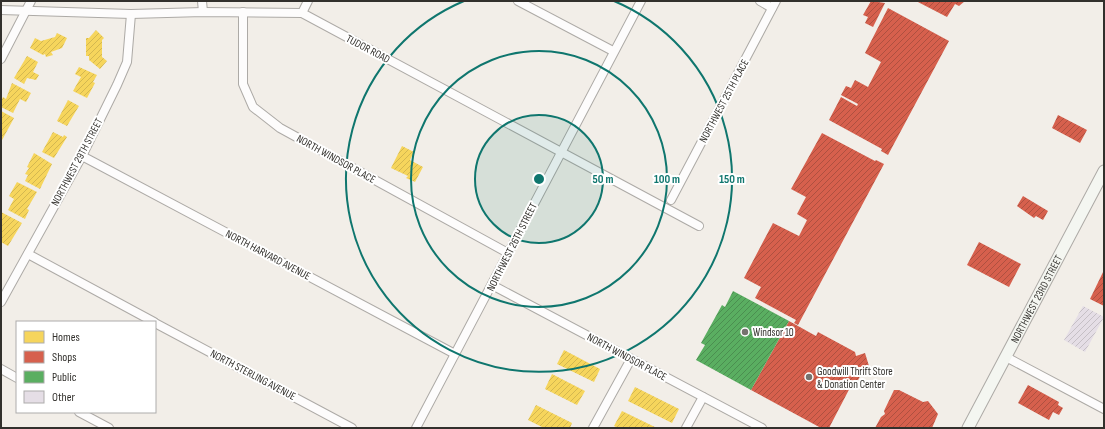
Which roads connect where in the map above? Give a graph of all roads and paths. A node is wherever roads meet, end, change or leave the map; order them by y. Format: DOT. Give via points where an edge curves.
graph roads {
  1 [pos="31,1"];
  2 [pos="202,1"];
  3 [pos="308,1"];
  4 [pos="518,1"];
  5 [pos="640,1"];
  6 [pos="760,1"];
  7 [pos="774,5"];
  8 [pos="1,10"];
  9 [pos="26,10"];
  10 [pos="203,12"];
  11 [pos="243,12"];
  12 [pos="131,14"];
  13 [pos="302,14"];
  14 [pos="613,51"];
  15 [pos="1,59"];
  16 [pos="561,152"];
  17 [pos="82,156"];
  18 [pos="1104,171"];
  19 [pos="671,200"];
  20 [pos="699,226"];
  21 [pos="508,253"];
  22 [pos="28,254"];
  23 [pos="492,285"];
  24 [pos="1,302"];
  25 [pos="152,321"];
  26 [pos="156,323"];
  27 [pos="455,354"];
  28 [pos="1006,358"];
  29 [pos="631,359"];
  30 [pos="1,369"];
  31 [pos="16,377"];
  32 [pos="703,397"];
  33 [pos="1104,409"];
  34 [pos="81,413"];
  35 [pos="108,428"];
  36 [pos="352,428"];
  37 [pos="416,428"];
  38 [pos="593,428"];
  39 [pos="686,428"];
  40 [pos="762,428"];
  41 [pos="968,428"];
  1 -- 9 [label="street"];
  2 -- 10 [label="street"];
  3 -- 13 [label="street"];
  4 -- 14 [label="street"];
  5 -- 14 [label="street, NORTHWEST 26TH STREET"];
  6 -- 7 [label="street"];
  7 -- 19 [label="street, NORTHWEST 25TH PLACE"];
  8 -- 9 [label="street, TUDOR ROAD"];
  9 -- 12 [label="street, TUDOR ROAD"];
  9 -- 15 [label="street"];
  10 -- 11 [label="street, TUDOR ROAD"];
  10 -- 12 [label="street, TUDOR ROAD"];
  11 -- 13 [label="street, TUDOR ROAD"];
  11 -- 21 [label="street, NORTH WINDSOR PLACE" via="242,84 253,107 280,128"];
  12 -- 17 [label="street, NORTHWEST 29TH STREET" via="127,62"];
  13 -- 16 [label="street, TUDOR ROAD"];
  14 -- 16 [label="street, NORTHWEST 26TH STREET"];
  16 -- 20 [label="street, TUDOR ROAD"];
  16 -- 21 [label="street, NORTHWEST 26TH STREET"];
  17 -- 22 [label="street, NORTHWEST 29TH STREET"];
  17 -- 27 [label="street, NORTH HARVARD AVENUE"];
  18 -- 28 [label="main road, NORTHWEST 23RD STREET"];
  21 -- 23 [label="street, NORTHWEST 26TH STREET"];
  22 -- 24 [label="street, NORTHWEST 29TH STREET"];
  22 -- 25 [label="street, NORTH STERLING AVENUE"];
  23 -- 27 [label="street, NORTHWEST 26TH STREET"];
  23 -- 29 [label="street, NORTH WINDSOR PLACE"];
  26 -- 36 [label="street, NORTH STERLING AVENUE"];
  27 -- 37 [label="street, NORTHWEST 26TH STREET"];
  28 -- 33 [label="street"];
  28 -- 41 [label="main road, NORTHWEST 23RD STREET"];
  29 -- 32 [label="street, NORTH WINDSOR PLACE"];
  29 -- 38 [label="street"];
  30 -- 31 [label="street"];
  32 -- 39 [label="street"];
  32 -- 40 [label="street, NORTH WINDSOR PLACE"];
  34 -- 35 [label="street"];
}
